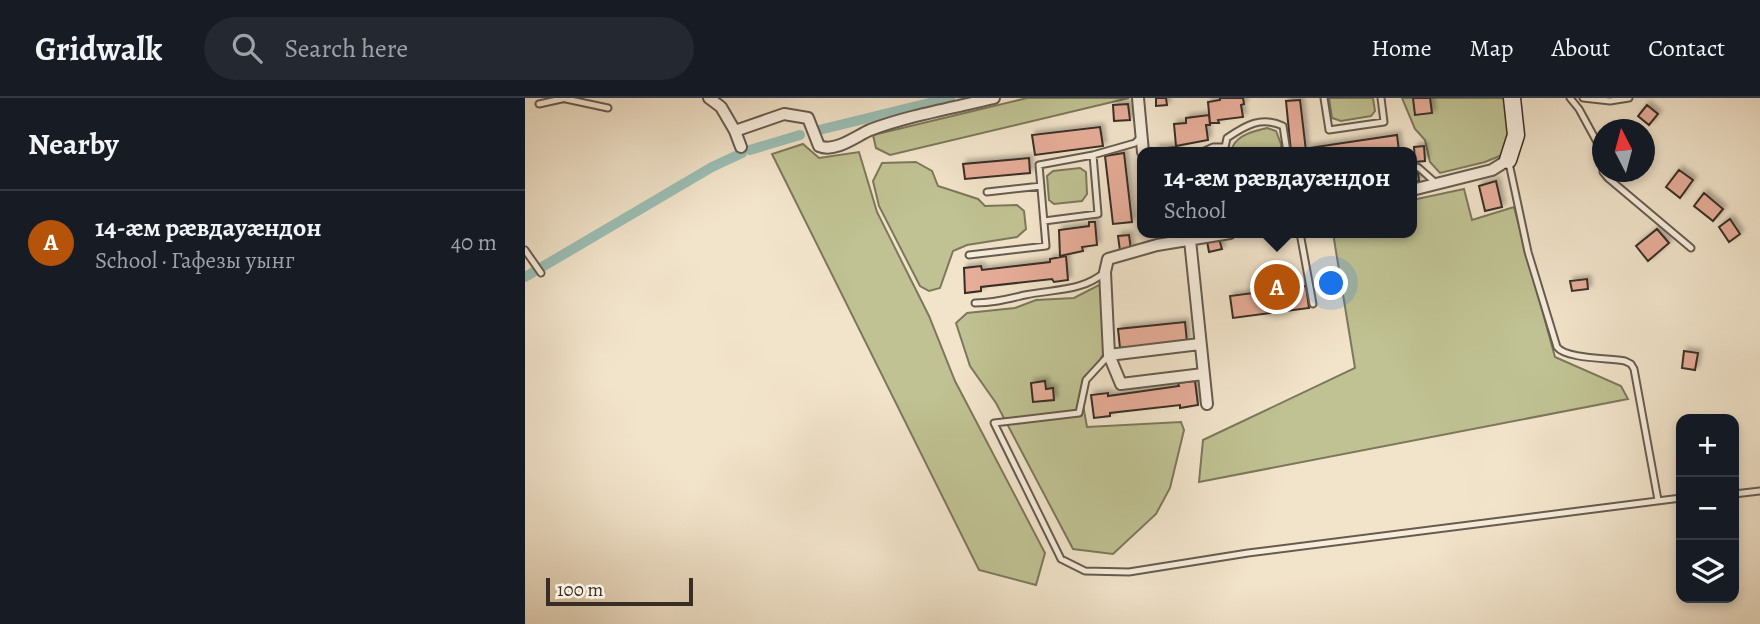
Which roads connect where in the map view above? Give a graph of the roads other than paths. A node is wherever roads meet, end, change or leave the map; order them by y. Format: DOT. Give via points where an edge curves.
graph roads {
  1 [pos="566,98"];
  2 [pos="709,98"];
  3 [pos="994,98"];
  4 [pos="1138,98"];
  5 [pos="1324,98"];
  6 [pos="1381,98"];
  7 [pos="1512,98"];
  8 [pos="1570,98"];
  9 [pos="1583,98"];
  10 [pos="1629,98"];
  11 [pos="539,104"];
  12 [pos="608,108"];
  13 [pos="735,131"];
  14 [pos="1592,133"];
  15 [pos="1141,137"];
  16 [pos="741,147"];
  17 [pos="1142,147"];
  18 [pos="1225,147"];
  19 [pos="1286,147"];
  20 [pos="1093,155"];
  21 [pos="1508,160"];
  22 [pos="1417,167"];
  23 [pos="1613,182"];
  24 [pos="1437,184"];
  25 [pos="1041,186"];
  26 [pos="1417,189"];
  27 [pos="987,192"];
  28 [pos="1044,221"];
  29 [pos="1156,238"];
  30 [pos="1198,238"];
  31 [pos="1301,238"];
  32 [pos="1190,240"];
  33 [pos="1157,245"];
  34 [pos="1691,248"];
  35 [pos="525,250"];
  36 [pos="969,255"];
  37 [pos="1105,272"];
  38 [pos="541,273"];
  39 [pos="975,303"];
  40 [pos="1313,304"];
  41 [pos="1200,344"];
  42 [pos="1109,355"];
  43 [pos="1203,374"];
  44 [pos="1207,404"];
  45 [pos="1760,491"];
  46 [pos="1739,493"];
  47 [pos="1676,498"];
  48 [pos="1658,500"];
  1 -- 11 [label="lane"];
  1 -- 12 [label="lane"];
  2 -- 13 [label="street" via="721,107"];
  3 -- 13 [label="street" via="893,122 825,149 819,146 808,118 784,114"];
  4 -- 15 [label="street"];
  5 -- 6 [label="lane" via="1328,130 1384,122"];
  7 -- 21 [label="street" via="1516,135"];
  8 -- 14 [label="lane"];
  9 -- 10 [label="lane"];
  13 -- 16 [label="street"];
  15 -- 17 [label="street"];
  15 -- 20 [label="lane" via="1135,143"];
  18 -- 19 [label="lane" via="1227,138 1237,131 1264,120 1283,126"];
  20 -- 25 [label="lane" via="1039,165"];
  20 -- 28 [label="lane" via="1098,214"];
  21 -- 24 [label="street" via="1493,170"];
  21 -- 48 [label="lane" via="1528,252 1557,348 1570,355 1625,361 1634,369"];
  22 -- 24 [label="lane"];
  23 -- 34 [label="lane"];
  24 -- 26 [label="street"];
  25 -- 27 [label="lane"];
  25 -- 28 [label="lane"];
  28 -- 36 [label="lane" via="1047,246"];
  29 -- 33 [label="street"];
  30 -- 32 [label="street"];
  31 -- 40 [label="lane"];
  32 -- 33 [label="street"];
  32 -- 41 [label="street"];
  33 -- 37 [label="street" via="1108,259"];
  35 -- 38 [label="lane"];
  37 -- 39 [label="lane" via="1073,289"];
  37 -- 42 [label="street"];
  41 -- 42 [label="street"];
  41 -- 43 [label="street"];
  42 -- 43 [label="street" via="1121,384"];
  42 -- 48 [label="lane" via="1086,380 1079,413 995,423 1061,559 1085,571 1129,572"];
  43 -- 44 [label="street"];
  45 -- 46 [label="lane"];
  47 -- 48 [label="lane"];
}
